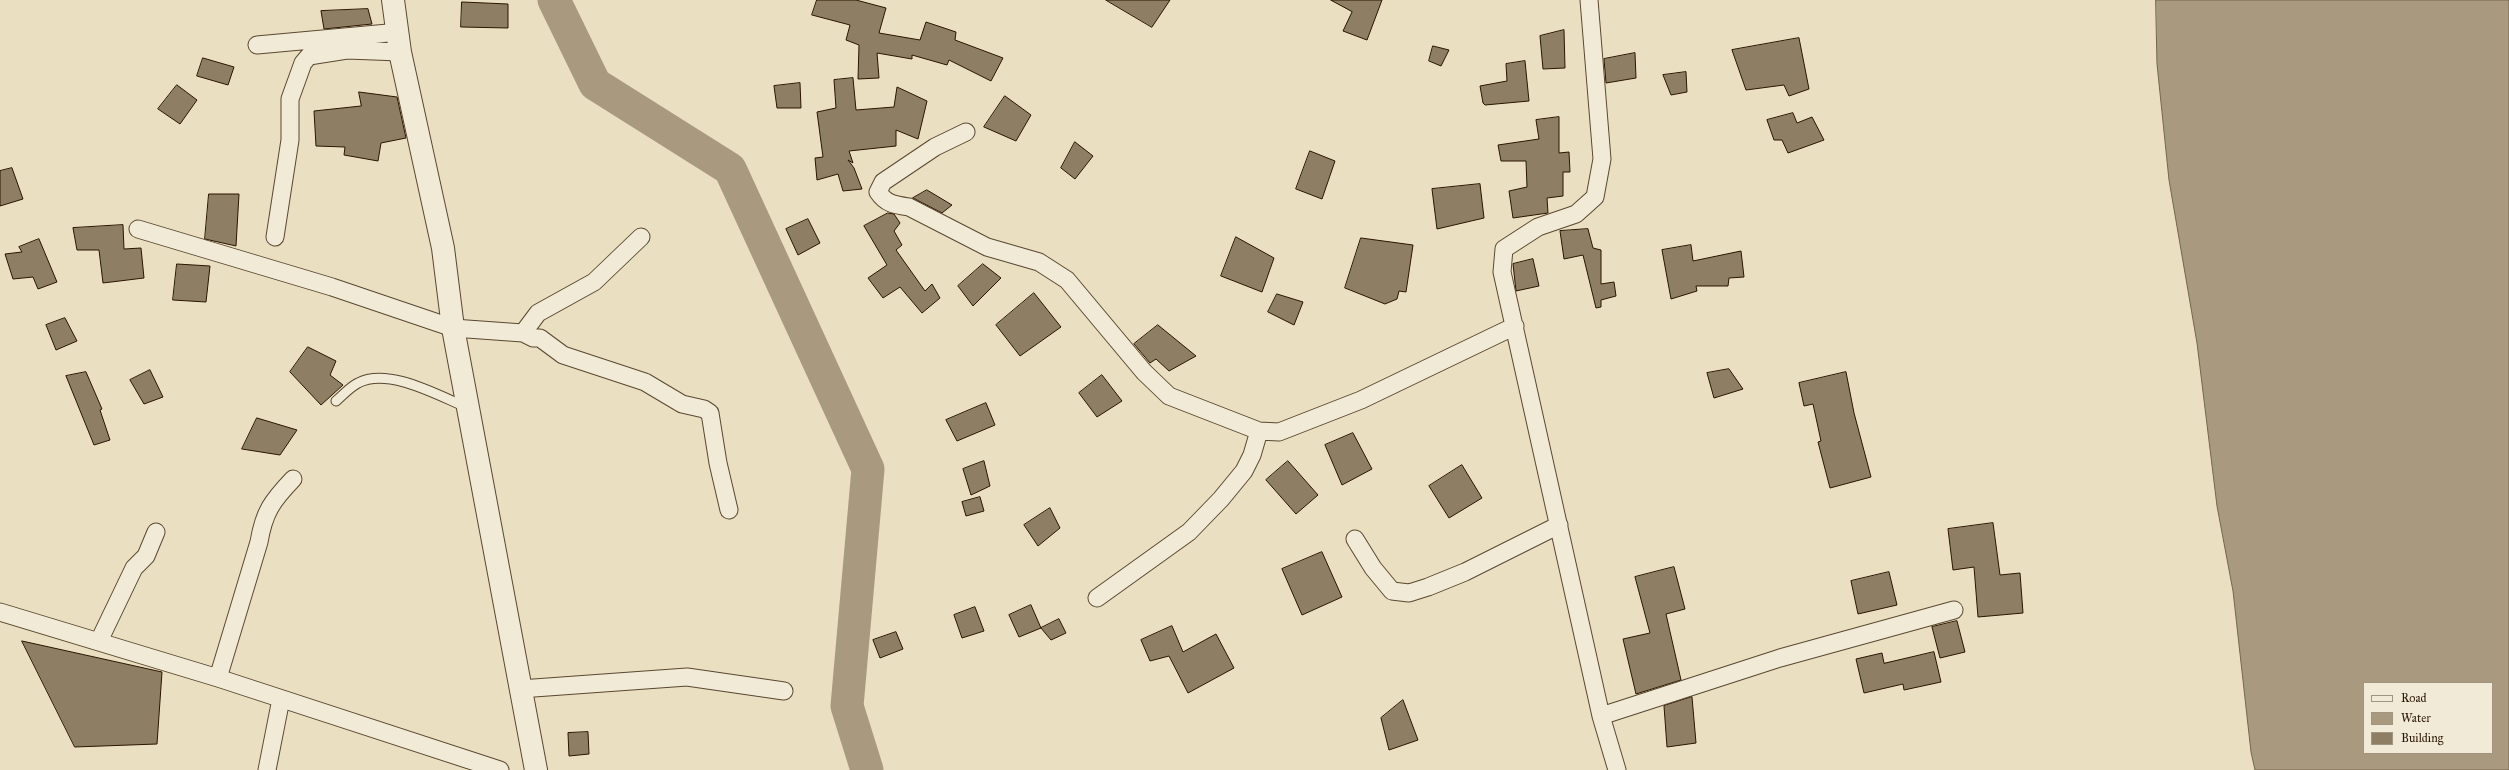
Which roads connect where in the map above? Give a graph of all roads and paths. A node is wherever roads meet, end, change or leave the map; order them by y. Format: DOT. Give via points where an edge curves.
graph roads {
  1 [pos="393,0"];
  2 [pos="1589,0"];
  3 [pos="400,42"];
  4 [pos="257,45"];
  5 [pos="966,132"];
  6 [pos="138,230"];
  7 [pos="275,237"];
  8 [pos="641,237"];
  9 [pos="1515,326"];
  10 [pos="453,328"];
  11 [pos="523,333"];
  12 [pos="336,401"];
  13 [pos="468,407"];
  14 [pos="1259,431"];
  15 [pos="293,479"];
  16 [pos="729,510"];
  17 [pos="1559,525"];
  18 [pos="156,532"];
  19 [pos="1355,539"];
  20 [pos="1096,598"];
  21 [pos="1954,610"];
  22 [pos="0,614"];
  23 [pos="99,641"];
  24 [pos="218,678"];
  25 [pos="520,689"];
  26 [pos="784,691"];
  27 [pos="281,699"];
  28 [pos="1601,716"];
  29 [pos="267,770"];
  30 [pos="500,770"];
  31 [pos="536,770"];
  32 [pos="1617,770"];
  1 -- 3 [label="street"];
  2 -- 9 [label="street" via="1602,159 1595,197 1576,214 1538,227 1504,249 1502,272"];
  3 -- 4 [label="street"];
  3 -- 7 [label="street" via="309,56 303,63 290,99 290,140"];
  3 -- 10 [label="street" via="443,248"];
  5 -- 14 [label="street" via="935,148 883,182 878,192 884,200 896,206 909,207 987,247 1039,262 1067,280 1144,372 1169,396"];
  6 -- 10 [label="street" via="332,287"];
  8 -- 11 [label="street" via="594,282 538,313"];
  9 -- 14 [label="street" via="1361,400 1279,432"];
  9 -- 17 [label="street"];
  10 -- 11 [label="street"];
  10 -- 13 [label="street"];
  11 -- 16 [label="street" via="540,338 563,354 645,382 682,404 710,413"];
  12 -- 13 [label="lane" via="357,383 383,378 401,381"];
  13 -- 25 [label="street"];
  14 -- 20 [label="street" via="1244,471 1189,532"];
  15 -- 24 [label="street" via="263,518 259,542"];
  17 -- 19 [label="street" via="1464,572 1409,592 1392,592"];
  17 -- 28 [label="street"];
  18 -- 23 [label="street" via="146,556 134,568"];
  21 -- 28 [label="street" via="1780,658"];
  22 -- 23 [label="street"];
  23 -- 24 [label="street"];
  24 -- 27 [label="street"];
  25 -- 26 [label="street" via="687,676"];
  25 -- 31 [label="street"];
  27 -- 29 [label="street"];
  27 -- 30 [label="street"];
  28 -- 32 [label="street"];
}
